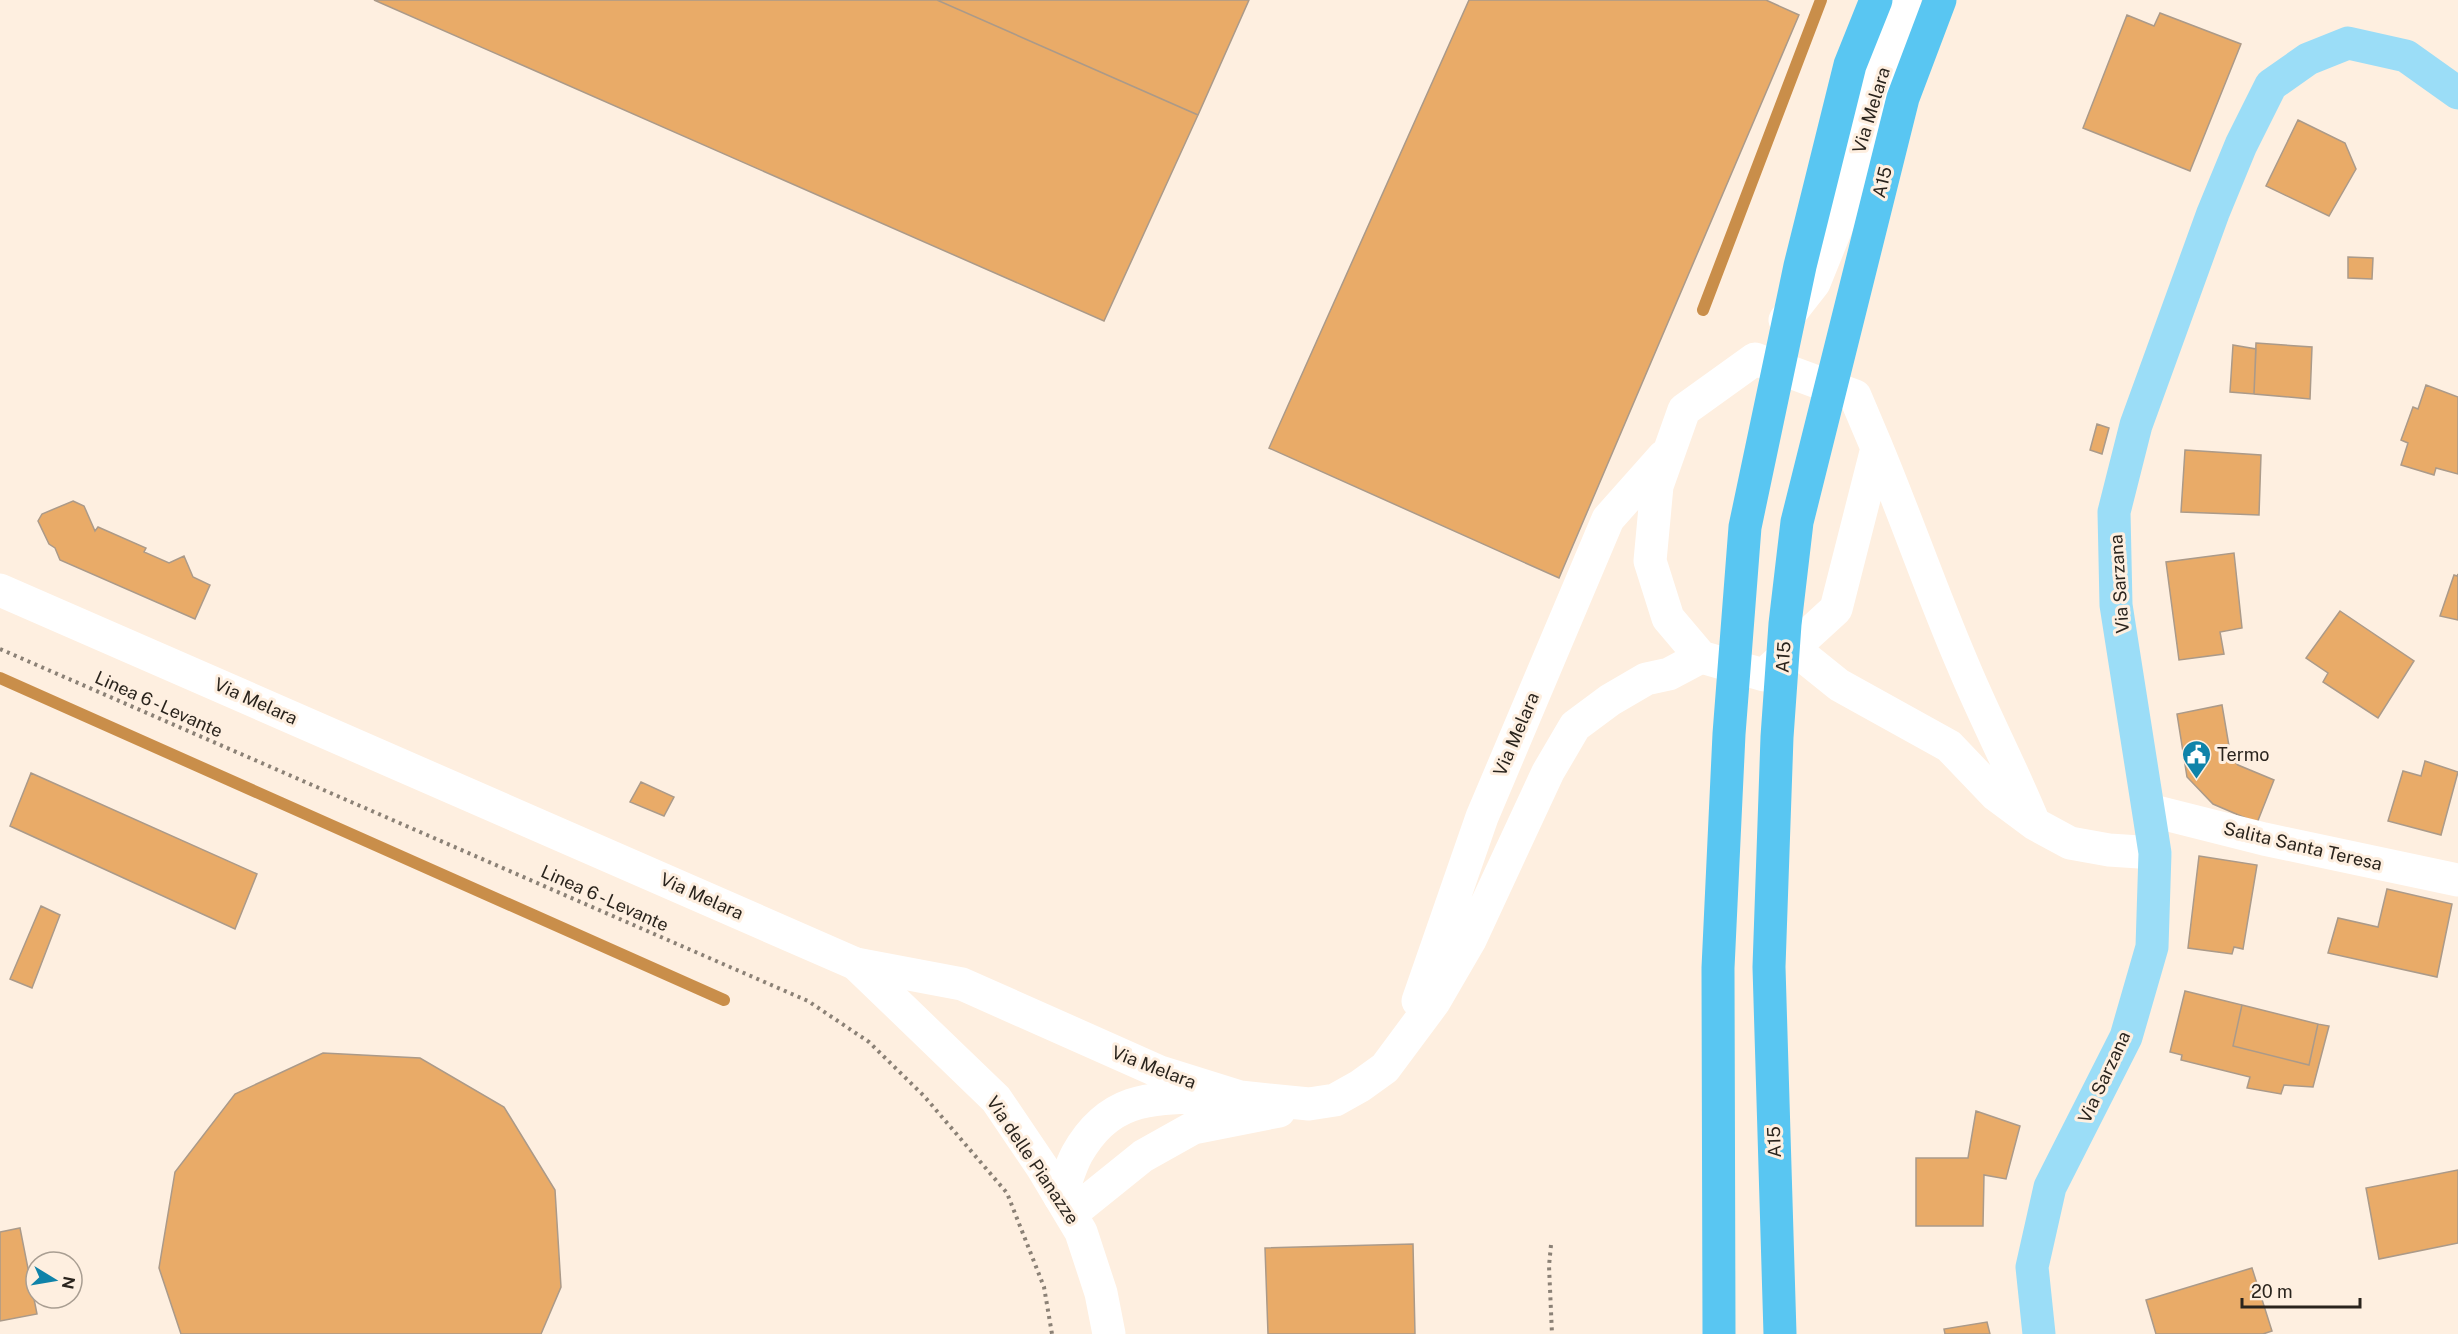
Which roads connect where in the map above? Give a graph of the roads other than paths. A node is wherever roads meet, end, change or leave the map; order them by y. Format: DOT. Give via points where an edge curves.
graph roads {
  1 [pos="1876,0"];
  2 [pos="1905,0"];
  3 [pos="1940,0"];
  4 [pos="2458,93"];
  5 [pos="1839,221"];
  6 [pos="1755,359"];
  7 [pos="1855,396"];
  8 [pos="1877,448"];
  9 [pos="1670,450"];
  10 [pos="0,590"];
  11 [pos="1793,648"];
  12 [pos="1701,657"];
  13 [pos="2149,810"];
  14 [pos="2035,824"];
  15 [pos="2155,853"];
  16 [pos="2458,880"];
  17 [pos="856,964"];
  18 [pos="1404,1041"];
  19 [pos="1240,1097"];
  20 [pos="1309,1104"];
  21 [pos="1065,1206"];
  22 [pos="1109,1334"];
  23 [pos="1719,1334"];
  24 [pos="1780,1334"];
  25 [pos="2039,1334"];
  1 -- 23 [label="highway" via="1850,65 1800,266 1745,527 1729,734 1718,969"];
  2 -- 5 [label="street, Via Melara"];
  3 -- 24 [label="highway, A15 / A15" via="1903,98 1797,522 1777,737 1769,968"];
  4 -- 13 [label="main road, Via Sarzana" via="2406,56 2348,43 2308,59 2271,85 2241,145 2136,425 2114,512 2116,604"];
  5 -- 6 [label="street, Via Melara" via="1814,283"];
  5 -- 7 [label="street, Via Melara" via="1839,292"];
  6 -- 7 [label="street"];
  6 -- 9 [label="street, Via Melara" via="1684,410"];
  7 -- 8 [label="street, Via Melara"];
  8 -- 11 [label="street" via="1836,609"];
  8 -- 14 [label="street, Via Melara" via="1958,653"];
  9 -- 12 [label="street, Via Melara" via="1658,486 1650,561 1668,618"];
  9 -- 18 [label="street, Via Melara" via="1608,519 1482,817"];
  10 -- 17 [label="street, Via Melara"];
  11 -- 12 [label="street" via="1764,675"];
  11 -- 14 [label="street" via="1839,685 1948,746 1996,795"];
  12 -- 18 [label="street, Via Melara" via="1669,674 1647,679 1575,726 1548,772 1470,940 1434,1002"];
  13 -- 15 [label="main road, Via Sarzana"];
  13 -- 16 [label="street, Salita Santa Teresa"];
  14 -- 15 [label="street" via="2070,843"];
  15 -- 25 [label="main road, Via Sarzana" via="2152,947 2126,1037 2050,1187 2032,1267"];
  17 -- 19 [label="street, Via Melara" via="962,984 1160,1072"];
  17 -- 21 [label="street, Via delle Pianazze" via="996,1099"];
  18 -- 20 [label="street, Via Melara" via="1385,1068 1360,1086 1335,1100"];
  19 -- 20 [label="street, Via Melara"];
  19 -- 21 [label="street" via="1164,1097 1120,1108 1102,1121 1077,1154"];
  20 -- 21 [label="street" via="1193,1128"];
  21 -- 22 [label="street, Via delle Pianazze" via="1081,1232 1101,1293"];
}
